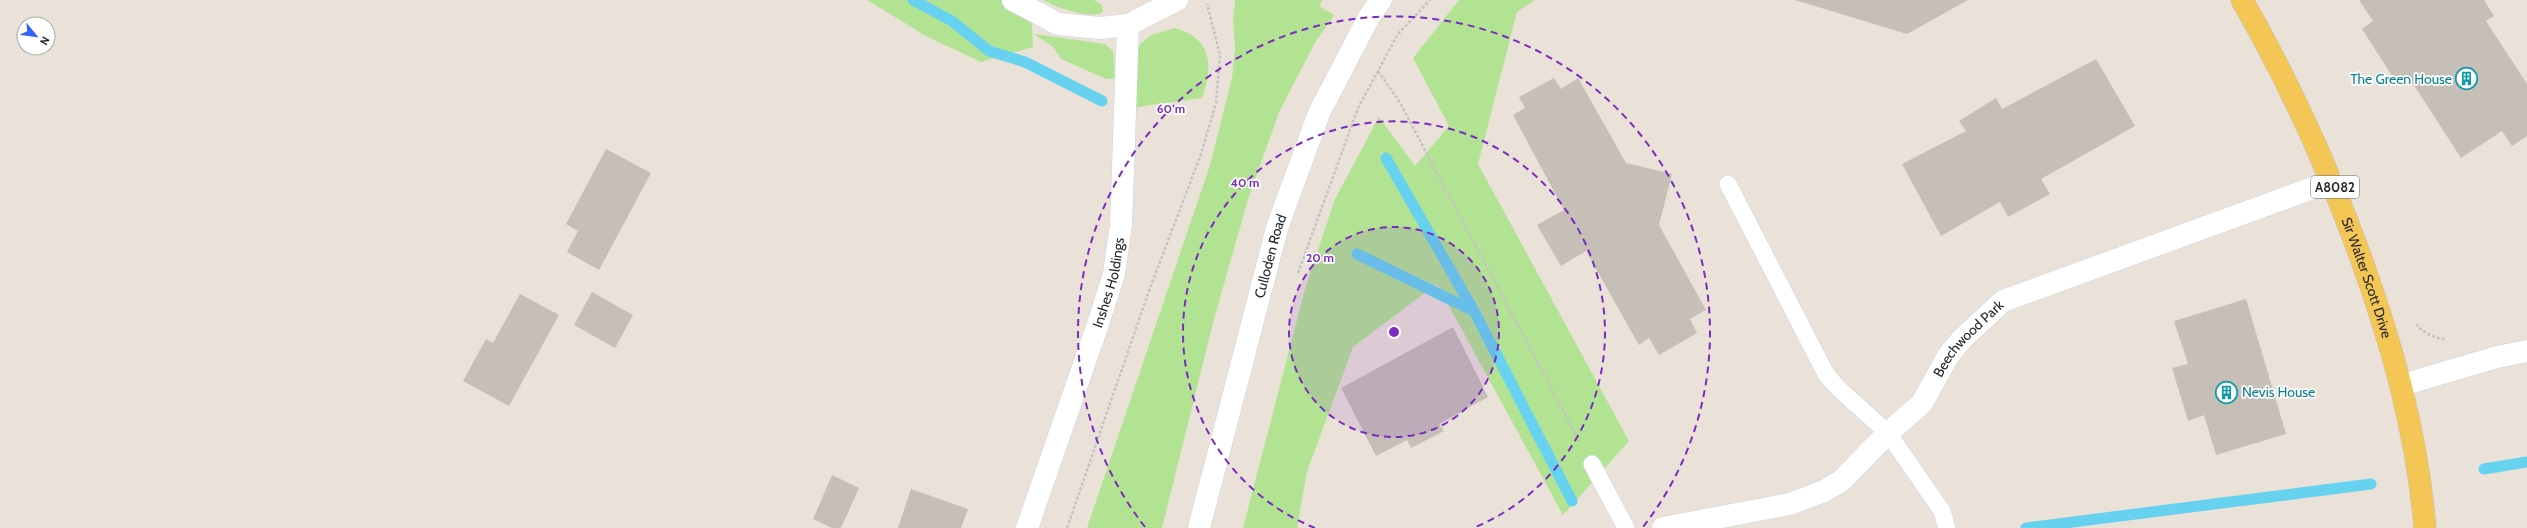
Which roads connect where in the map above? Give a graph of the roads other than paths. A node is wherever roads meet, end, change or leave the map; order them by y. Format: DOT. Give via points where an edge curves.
graph roads {
  1 [pos="1013,0"];
  2 [pos="1177,0"];
  3 [pos="1381,0"];
  4 [pos="2242,0"];
  5 [pos="1128,25"];
  6 [pos="2332,181"];
  7 [pos="1728,184"];
  8 [pos="2527,351"];
  9 [pos="2402,385"];
  10 [pos="1888,433"];
  11 [pos="1592,464"];
  12 [pos="1027,528"];
  13 [pos="1199,528"];
  14 [pos="1626,528"];
  15 [pos="1663,528"];
  16 [pos="1947,528"];
  17 [pos="2425,528"];
  1 -- 5 [label="street" via="1058,24 1100,28"];
  2 -- 5 [label="street"];
  3 -- 13 [label="street, Culloden Road" via="1369,17 1320,113 1277,228"];
  4 -- 6 [label="main road, Sir Walter Scott Drive / A8082" via="2277,60"];
  5 -- 12 [label="street, Inshes Holdings" via="1121,225 1114,274"];
  6 -- 9 [label="main road, Sir Walter Scott Drive / A8082" via="2379,308"];
  6 -- 10 [label="street, Beechwood Park" via="2003,301 1962,339 1948,356 1922,403"];
  7 -- 10 [label="lane" via="1826,374"];
  8 -- 9 [label="street" via="2497,357"];
  9 -- 17 [label="main road, Sir Walter Scott Drive / A8082" via="2423,496"];
  10 -- 15 [label="street, Beechwood Park" via="1841,481 1824,491 1790,504"];
  10 -- 16 [label="lane" via="1942,511"];
  11 -- 14 [label="lane"];
}
